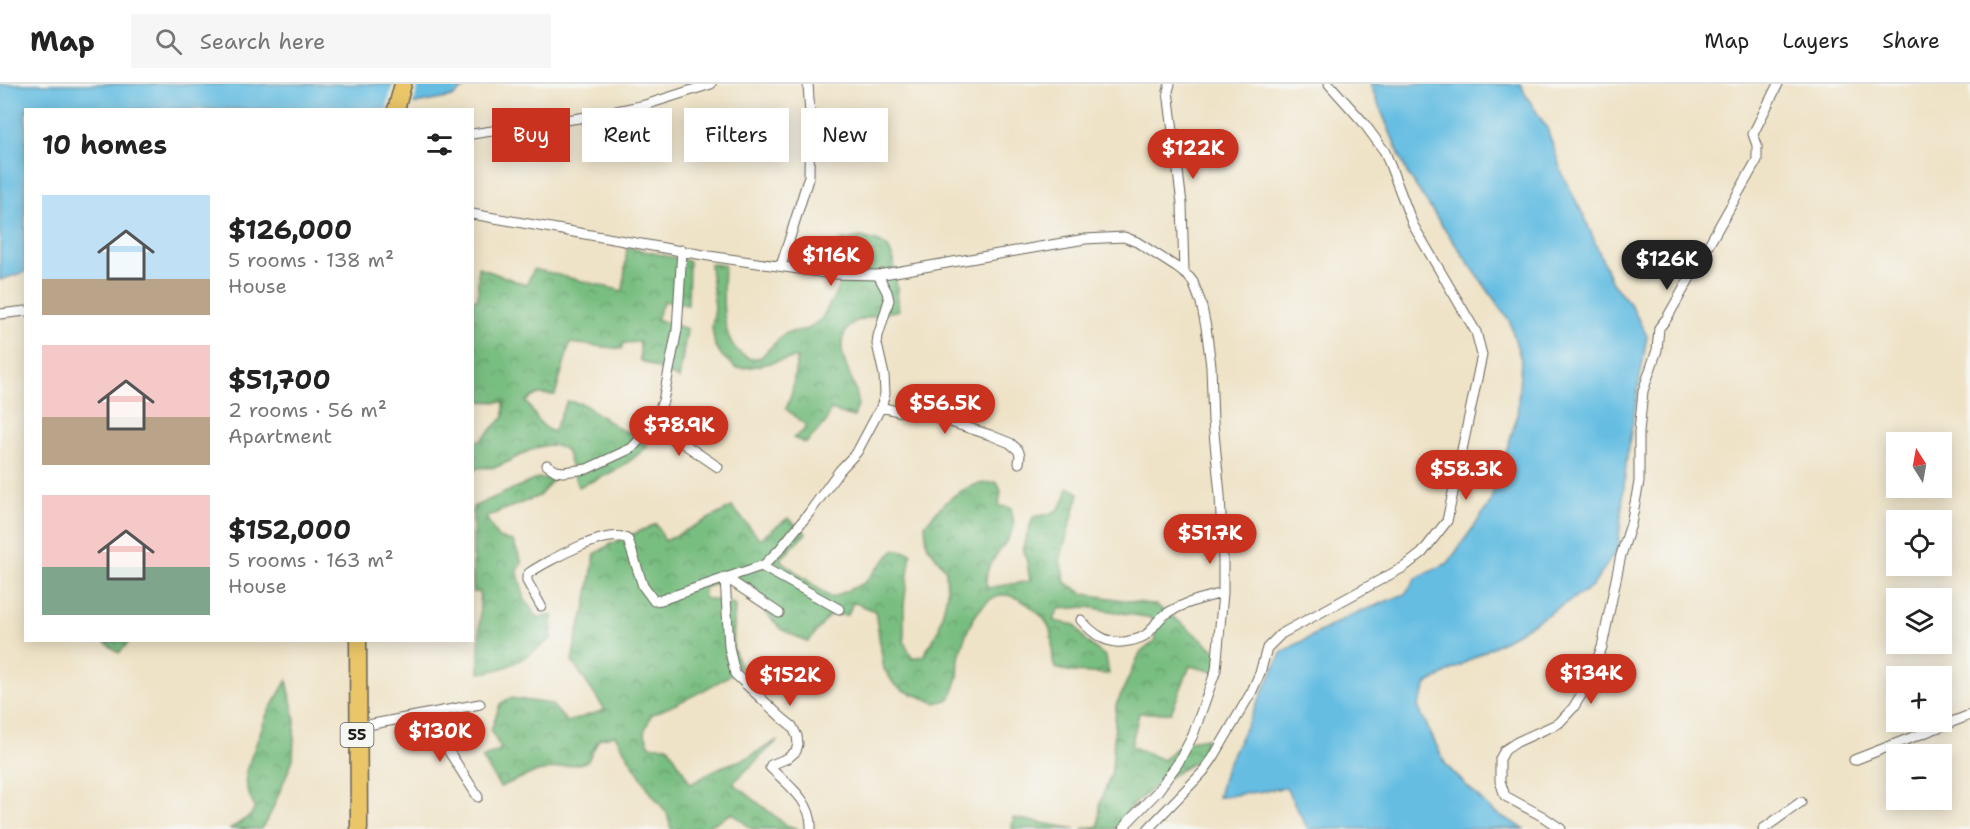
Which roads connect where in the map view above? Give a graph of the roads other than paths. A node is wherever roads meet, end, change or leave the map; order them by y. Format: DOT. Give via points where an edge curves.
graph roads {
  1 [pos="403,84"];
  2 [pos="711,84"];
  3 [pos="808,84"];
  4 [pos="1170,84"];
  5 [pos="1329,84"];
  6 [pos="1778,84"];
  7 [pos="397,108"];
  8 [pos="474,134"];
  9 [pos="474,214"];
  10 [pos="682,250"];
  11 [pos="781,266"];
  12 [pos="1184,272"];
  13 [pos="878,275"];
  14 [pos="24,311"];
  15 [pos="0,314"];
  16 [pos="881,407"];
  17 [pos="650,429"];
  18 [pos="1019,463"];
  19 [pos="548,465"];
  20 [pos="718,467"];
  21 [pos="761,566"];
  22 [pos="725,577"];
  23 [pos="1223,593"];
  24 [pos="541,606"];
  25 [pos="839,609"];
  26 [pos="779,613"];
  27 [pos="1081,620"];
  28 [pos="358,642"];
  29 [pos="480,704"];
  30 [pos="425,714"];
  31 [pos="1970,715"];
  32 [pos="357,727"];
  33 [pos="1854,760"];
  34 [pos="478,797"];
  35 [pos="1801,802"];
  36 [pos="359,829"];
  37 [pos="811,829"];
  38 [pos="1124,829"];
  39 [pos="1148,829"];
  40 [pos="1561,829"];
  41 [pos="1763,829"];
  1 -- 7 [label="highway"];
  2 -- 8 [label="street" via="645,105"];
  3 -- 11 [label="street" via="809,176"];
  4 -- 12 [label="street" via="1182,204"];
  5 -- 39 [label="street" via="1384,152 1413,225 1476,332 1482,355 1447,521 1422,553 1404,567 1281,634 1267,648 1252,691 1213,758"];
  6 -- 40 [label="street" via="1753,134 1757,160 1659,328 1657,350 1643,391 1635,503 1602,647 1588,684 1559,723 1517,742 1500,759 1505,796"];
  9 -- 10 [label="street"];
  10 -- 11 [label="street"];
  10 -- 17 [label="street" via="677,330 663,401"];
  11 -- 13 [label="street" via="848,276"];
  12 -- 13 [label="street" via="1137,242 1116,236"];
  12 -- 23 [label="street" via="1193,282 1201,303 1209,357"];
  13 -- 16 [label="street" via="889,300 877,344 886,382"];
  14 -- 15 [label="street"];
  16 -- 18 [label="street" via="923,413 1010,443 1018,450"];
  16 -- 21 [label="street" via="857,452"];
  17 -- 19 [label="street" via="632,448 587,469 563,472"];
  17 -- 20 [label="street" via="684,444"];
  21 -- 22 [label="street"];
  21 -- 25 [label="street"];
  22 -- 24 [label="street" via="654,601 643,586 628,540 622,535 613,536 566,551 529,573 527,581"];
  22 -- 26 [label="street"];
  22 -- 37 [label="street" via="729,647 735,674 795,729 796,751 770,767 804,802"];
  23 -- 27 [label="street" via="1176,608 1160,617 1144,636 1127,642 1105,640"];
  23 -- 38 [label="street" via="1216,670 1193,735 1158,792"];
  28 -- 32 [label="highway, 55"];
  29 -- 30 [label="street"];
  30 -- 32 [label="street"];
  30 -- 34 [label="street"];
  31 -- 33 [label="street"];
  32 -- 36 [label="highway, 55"];
  35 -- 41 [label="street"];
}
